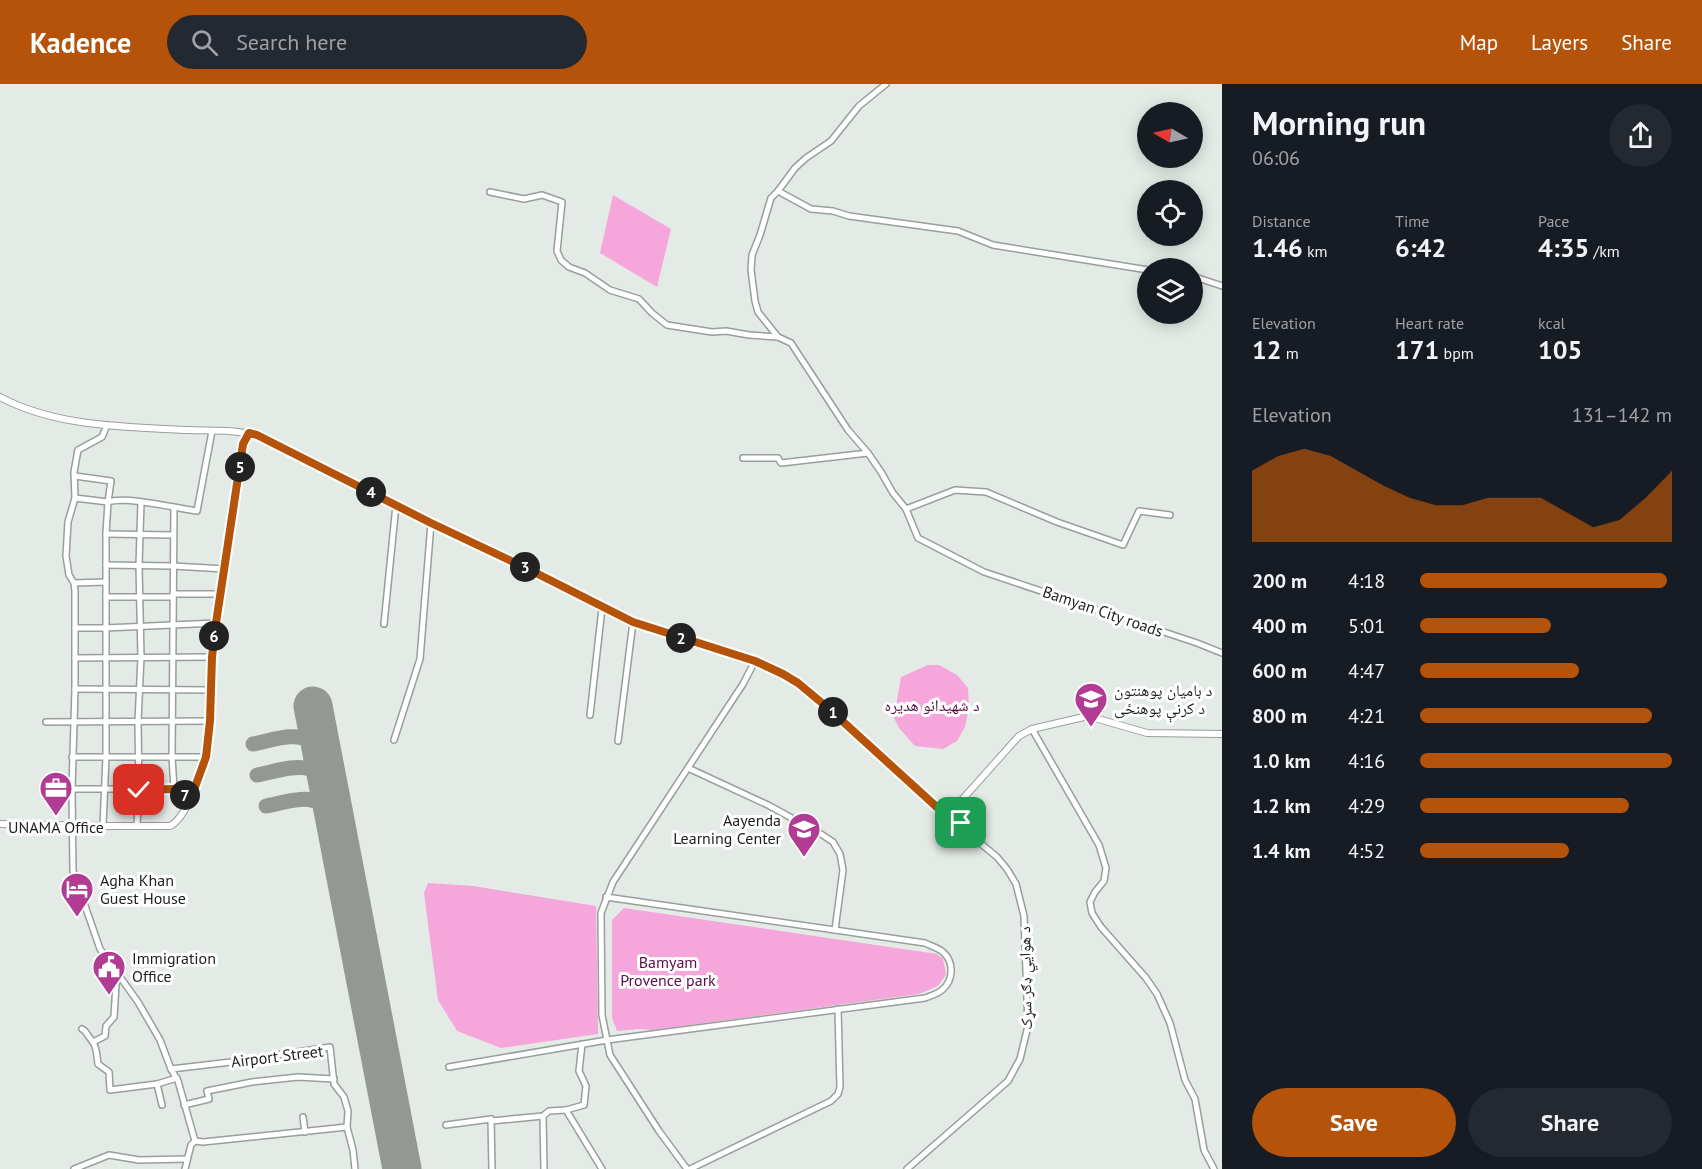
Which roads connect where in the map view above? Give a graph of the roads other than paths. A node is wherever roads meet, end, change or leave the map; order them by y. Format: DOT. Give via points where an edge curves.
graph roads {
  1 [pos="886,84"];
  2 [pos="778,191"];
  3 [pos="490,192"];
  4 [pos="1137,268"];
  5 [pos="1203,280"];
  6 [pos="1222,286"];
  7 [pos="778,337"];
  8 [pos="0,397"];
  9 [pos="107,425"];
  10 [pos="212,431"];
  11 [pos="249,433"];
  12 [pos="868,453"];
  13 [pos="743,458"];
  14 [pos="75,476"];
  15 [pos="75,498"];
  16 [pos="108,502"];
  17 [pos="141,502"];
  18 [pos="396,505"];
  19 [pos="174,507"];
  20 [pos="906,509"];
  21 [pos="1170,515"];
  22 [pos="431,523"];
  23 [pos="106,534"];
  24 [pos="140,534"];
  25 [pos="173,535"];
  26 [pos="106,565"];
  27 [pos="140,566"];
  28 [pos="173,566"];
  29 [pos="225,569"];
  30 [pos="106,582"];
  31 [pos="74,583"];
  32 [pos="221,594"];
  33 [pos="173,596"];
  34 [pos="106,597"];
  35 [pos="141,597"];
  36 [pos="602,608"];
  37 [pos="633,622"];
  38 [pos="216,623"];
  39 [pos="384,624"];
  40 [pos="140,626"];
  41 [pos="173,626"];
  42 [pos="75,628"];
  43 [pos="105,628"];
  44 [pos="1222,653"];
  45 [pos="141,657"];
  46 [pos="212,657"];
  47 [pos="75,658"];
  48 [pos="106,658"];
  49 [pos="174,658"];
  50 [pos="755,661"];
  51 [pos="75,688"];
  52 [pos="105,690"];
  53 [pos="140,690"];
  54 [pos="174,690"];
  55 [pos="211,690"];
  56 [pos="590,715"];
  57 [pos="173,721"];
  58 [pos="210,721"];
  59 [pos="46,722"];
  60 [pos="138,722"];
  61 [pos="74,723"];
  62 [pos="105,723"];
  63 [pos="1032,729"];
  64 [pos="1221,734"];
  65 [pos="394,740"];
  66 [pos="618,741"];
  67 [pos="139,756"];
  68 [pos="72,757"];
  69 [pos="106,757"];
  70 [pos="172,757"];
  71 [pos="206,757"];
  72 [pos="688,768"];
  73 [pos="72,789"];
  74 [pos="105,789"];
  75 [pos="174,789"];
  76 [pos="139,790"];
  77 [pos="191,798"];
  78 [pos="940,810"];
  79 [pos="0,824"];
  80 [pos="73,825"];
  81 [pos="137,825"];
  82 [pos="103,826"];
  83 [pos="606,897"];
  84 [pos="835,930"];
  85 [pos="120,977"];
  86 [pos="838,1009"];
  87 [pos="82,1029"];
  88 [pos="607,1040"];
  89 [pos="93,1042"];
  90 [pos="582,1044"];
  91 [pos="449,1067"];
  92 [pos="171,1069"];
  93 [pos="177,1078"];
  94 [pos="334,1079"];
  95 [pos="157,1084"];
  96 [pos="162,1105"];
  97 [pos="184,1105"];
  98 [pos="566,1110"];
  99 [pos="543,1116"];
  100 [pos="303,1117"];
  101 [pos="491,1119"];
  102 [pos="446,1125"];
  103 [pos="347,1127"];
  104 [pos="305,1132"];
  105 [pos="195,1141"];
  106 [pos="187,1159"];
  107 [pos="600,1167"];
  108 [pos="74,1169"];
  109 [pos="184,1169"];
  110 [pos="355,1169"];
  111 [pos="492,1169"];
  112 [pos="544,1169"];
  113 [pos="689,1169"];
  114 [pos="907,1169"];
  115 [pos="1214,1169"];
  1 -- 2 [label="street, Bamyan City roads" via="859,106 831,141 795,168"];
  2 -- 4 [label="street" via="811,208 958,231 993,245"];
  2 -- 7 [label="street, Bamyan City roads" via="768,206 751,270 758,312"];
  3 -- 7 [label="street" via="524,199 542,195 562,202 557,251 561,260 610,290 639,298 666,325"];
  5 -- 6 [label="street"];
  7 -- 12 [label="street, Bamyan City roads" via="791,344 848,430"];
  8 -- 9 [label="street" via="39,412"];
  9 -- 10 [label="street"];
  9 -- 14 [label="street" via="102,437 78,450"];
  10 -- 11 [label="street"];
  10 -- 19 [label="street" via="197,511"];
  11 -- 18 [label="street"];
  11 -- 29 [label="street" via="243,444"];
  12 -- 13 [label="street" via="781,463 778,458"];
  12 -- 20 [label="street, Bamyan City roads"];
  14 -- 15 [label="street"];
  14 -- 16 [label="street" via="111,482"];
  15 -- 16 [label="street"];
  15 -- 31 [label="street" via="68,522 66,556"];
  16 -- 17 [label="street"];
  16 -- 23 [label="street"];
  17 -- 19 [label="street"];
  17 -- 24 [label="street"];
  18 -- 22 [label="street"];
  18 -- 39 [label="street"];
  19 -- 25 [label="street"];
  20 -- 21 [label="street" via="955,490 986,492 1123,545 1139,511"];
  20 -- 44 [label="street, Bamyan City roads" via="918,538 984,572"];
  22 -- 36 [label="street"];
  22 -- 65 [label="street" via="420,659"];
  23 -- 24 [label="street"];
  23 -- 26 [label="street"];
  24 -- 25 [label="street"];
  24 -- 27 [label="street"];
  25 -- 28 [label="street"];
  26 -- 27 [label="street"];
  26 -- 30 [label="street"];
  27 -- 28 [label="street"];
  27 -- 35 [label="street"];
  28 -- 29 [label="street"];
  28 -- 33 [label="street"];
  29 -- 32 [label="street"];
  30 -- 31 [label="street"];
  30 -- 34 [label="street"];
  31 -- 42 [label="street"];
  32 -- 33 [label="street"];
  32 -- 38 [label="street"];
  33 -- 35 [label="street"];
  33 -- 41 [label="street"];
  34 -- 35 [label="street"];
  34 -- 43 [label="street"];
  35 -- 40 [label="street"];
  36 -- 37 [label="street"];
  36 -- 56 [label="street"];
  37 -- 50 [label="street"];
  37 -- 66 [label="street"];
  38 -- 41 [label="street"];
  38 -- 46 [label="street"];
  40 -- 41 [label="street"];
  40 -- 43 [label="street"];
  40 -- 45 [label="street"];
  41 -- 49 [label="street"];
  42 -- 43 [label="street"];
  42 -- 47 [label="street"];
  43 -- 48 [label="street"];
  45 -- 48 [label="street"];
  45 -- 49 [label="street"];
  45 -- 53 [label="street"];
  46 -- 49 [label="street"];
  46 -- 55 [label="street"];
  47 -- 48 [label="street"];
  47 -- 51 [label="street"];
  48 -- 52 [label="street"];
  49 -- 54 [label="street"];
  50 -- 72 [label="street"];
  50 -- 78 [label="street" via="798,683"];
  51 -- 52 [label="street"];
  51 -- 61 [label="street"];
  52 -- 53 [label="street"];
  52 -- 62 [label="street"];
  53 -- 54 [label="street"];
  53 -- 60 [label="street"];
  54 -- 55 [label="street"];
  54 -- 57 [label="street"];
  55 -- 58 [label="street"];
  57 -- 58 [label="street"];
  57 -- 60 [label="street"];
  57 -- 70 [label="street"];
  58 -- 71 [label="street"];
  59 -- 61 [label="street"];
  60 -- 62 [label="street"];
  60 -- 67 [label="street"];
  61 -- 62 [label="street"];
  61 -- 68 [label="street"];
  62 -- 69 [label="street"];
  63 -- 64 [label="street" via="1088,716 1147,733"];
  63 -- 78 [label="street" via="1019,736 960,802"];
  63 -- 115 [label="street" via="1099,845 1106,868 1104,881 1090,902 1092,913 1158,994 1185,1080 1195,1099 1204,1150"];
  67 -- 69 [label="street"];
  67 -- 70 [label="street"];
  67 -- 76 [label="street"];
  68 -- 69 [label="street"];
  68 -- 73 [label="street"];
  69 -- 74 [label="street"];
  70 -- 71 [label="street"];
  70 -- 75 [label="street"];
  71 -- 77 [label="street"];
  72 -- 83 [label="street"];
  72 -- 84 [label="street" via="768,805 832,842 840,854 843,870"];
  73 -- 74 [label="street"];
  73 -- 80 [label="street"];
  74 -- 76 [label="street"];
  74 -- 82 [label="street"];
  75 -- 76 [label="street"];
  75 -- 77 [label="street"];
  76 -- 81 [label="street"];
  77 -- 81 [label="street" via="173,825"];
  78 -- 114 [label="street, د هوايي ډګر سړک" via="946,818 961,823 996,857 1016,884 1024,916 1028,1026 1020,1059 1008,1081"];
  79 -- 80 [label="street"];
  80 -- 82 [label="street"];
  80 -- 85 [label="street" via="73,871 100,949"];
  81 -- 82 [label="street"];
  83 -- 84 [label="street"];
  83 -- 88 [label="street" via="602,913 602,1015"];
  84 -- 86 [label="street" via="925,943 942,951 951,975 941,992 925,998"];
  85 -- 89 [label="street" via="114,1017 106,1026 105,1036"];
  85 -- 92 [label="street" via="160,1040"];
  86 -- 88 [label="street"];
  86 -- 113 [label="street" via="838,1094 831,1101"];
  87 -- 89 [label="street"];
  88 -- 90 [label="street"];
  88 -- 113 [label="street" via="609,1055 624,1079"];
  89 -- 95 [label="street" via="98,1064 109,1072 110,1090"];
  90 -- 91 [label="street"];
  90 -- 98 [label="street" via="579,1071 586,1086 584,1105"];
  92 -- 93 [label="street"];
  92 -- 94 [label="street, Airport Street" via="330,1047"];
  93 -- 95 [label="street"];
  93 -- 97 [label="street"];
  94 -- 97 [label="street" via="298,1077 252,1082 207,1091 209,1099"];
  94 -- 103 [label="street, Airport Street" via="348,1111"];
  95 -- 96 [label="street"];
  97 -- 105 [label="street"];
  98 -- 99 [label="street" via="549,1111"];
  98 -- 107 [label="street"];
  99 -- 101 [label="street"];
  99 -- 112 [label="street"];
  100 -- 104 [label="street"];
  101 -- 102 [label="street"];
  101 -- 111 [label="street"];
  103 -- 104 [label="street"];
  103 -- 110 [label="street, Airport Street"];
  104 -- 105 [label="street"];
  105 -- 106 [label="street"];
  106 -- 108 [label="street" via="139,1160 109,1155"];
  106 -- 109 [label="street"];
}
